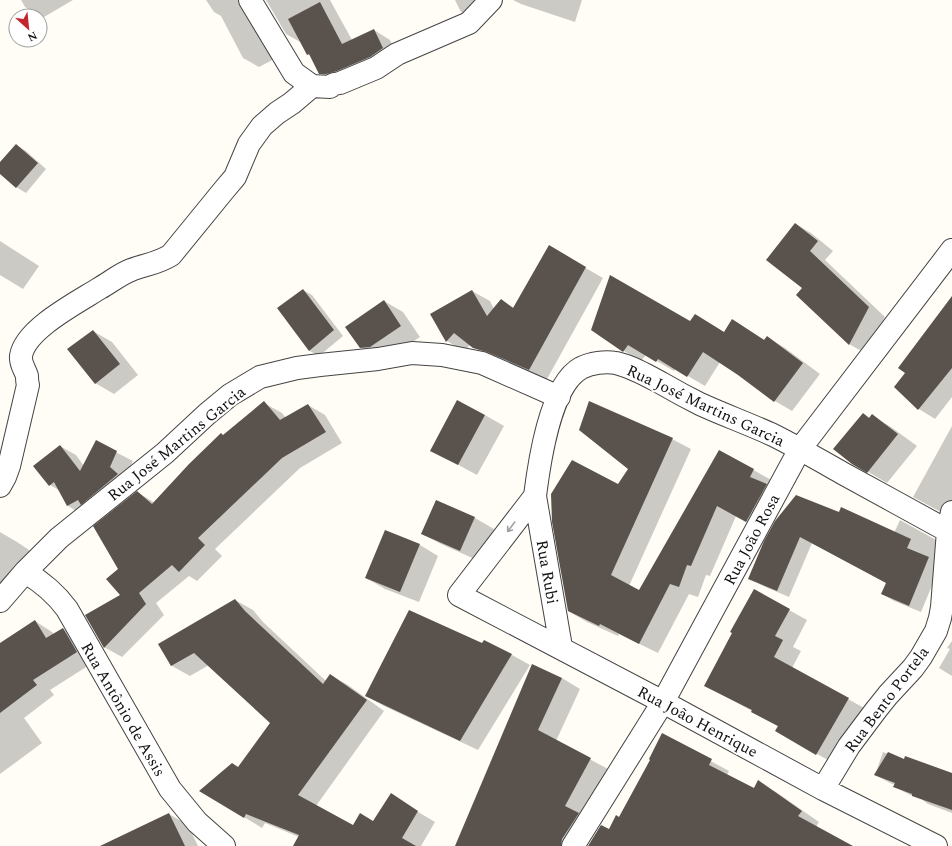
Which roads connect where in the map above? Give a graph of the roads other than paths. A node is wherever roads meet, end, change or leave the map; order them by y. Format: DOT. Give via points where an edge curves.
graph roads {
  1 [pos="250,0"];
  2 [pos="491,0"];
  3 [pos="312,86"];
  4 [pos="952,250"];
  5 [pos="559,397"];
  6 [pos="800,449"];
  7 [pos="0,486"];
  8 [pos="535,496"];
  9 [pos="950,521"];
  10 [pos="26,572"];
  11 [pos="459,595"];
  12 [pos="0,601"];
  13 [pos="561,647"];
  14 [pos="664,702"];
  15 [pos="823,789"];
  16 [pos="573,845"];
  17 [pos="224,846"];
  18 [pos="936,846"];
  1 -- 3 [label="street" via="294,73"];
  2 -- 3 [label="street" via="469,23 397,54 376,68 330,87"];
  3 -- 7 [label="street" via="262,126 249,144 235,177 171,255 130,270 56,315 29,339 21,356 28,386 9,466"];
  4 -- 6 [label="street, Rua João Rosa"];
  5 -- 6 [label="street, Rua José Martins Garcia" via="569,379 580,369 600,362 616,363"];
  5 -- 8 [label="street, Rua Rubi" via="547,430"];
  5 -- 10 [label="street, Rua José Martins Garcia" via="482,363 442,355 412,353 297,368 260,377 230,395 207,414 165,453 59,538"];
  6 -- 9 [label="street, Rua José Martins Garcia"];
  6 -- 14 [label="street, Rua João Rosa"];
  8 -- 11 [label="street, Rua Rubi, one-way"];
  8 -- 13 [label="street, Rua Rubi"];
  9 -- 15 [label="street, Rua Bento Portela" via="942,607 936,631 913,668 888,695 849,746"];
  10 -- 12 [label="street, Rua José Martins Garcia"];
  10 -- 17 [label="street, Rua Antônio de Assis" via="43,584 67,609 170,789 197,822"];
  11 -- 13 [label="street, Rua João Henrique"];
  13 -- 14 [label="street, Rua João Henrique"];
  14 -- 15 [label="street, Rua João Henrique"];
  14 -- 16 [label="street, Rua João Rosa"];
  15 -- 18 [label="street, Rua João Henrique"];
}
